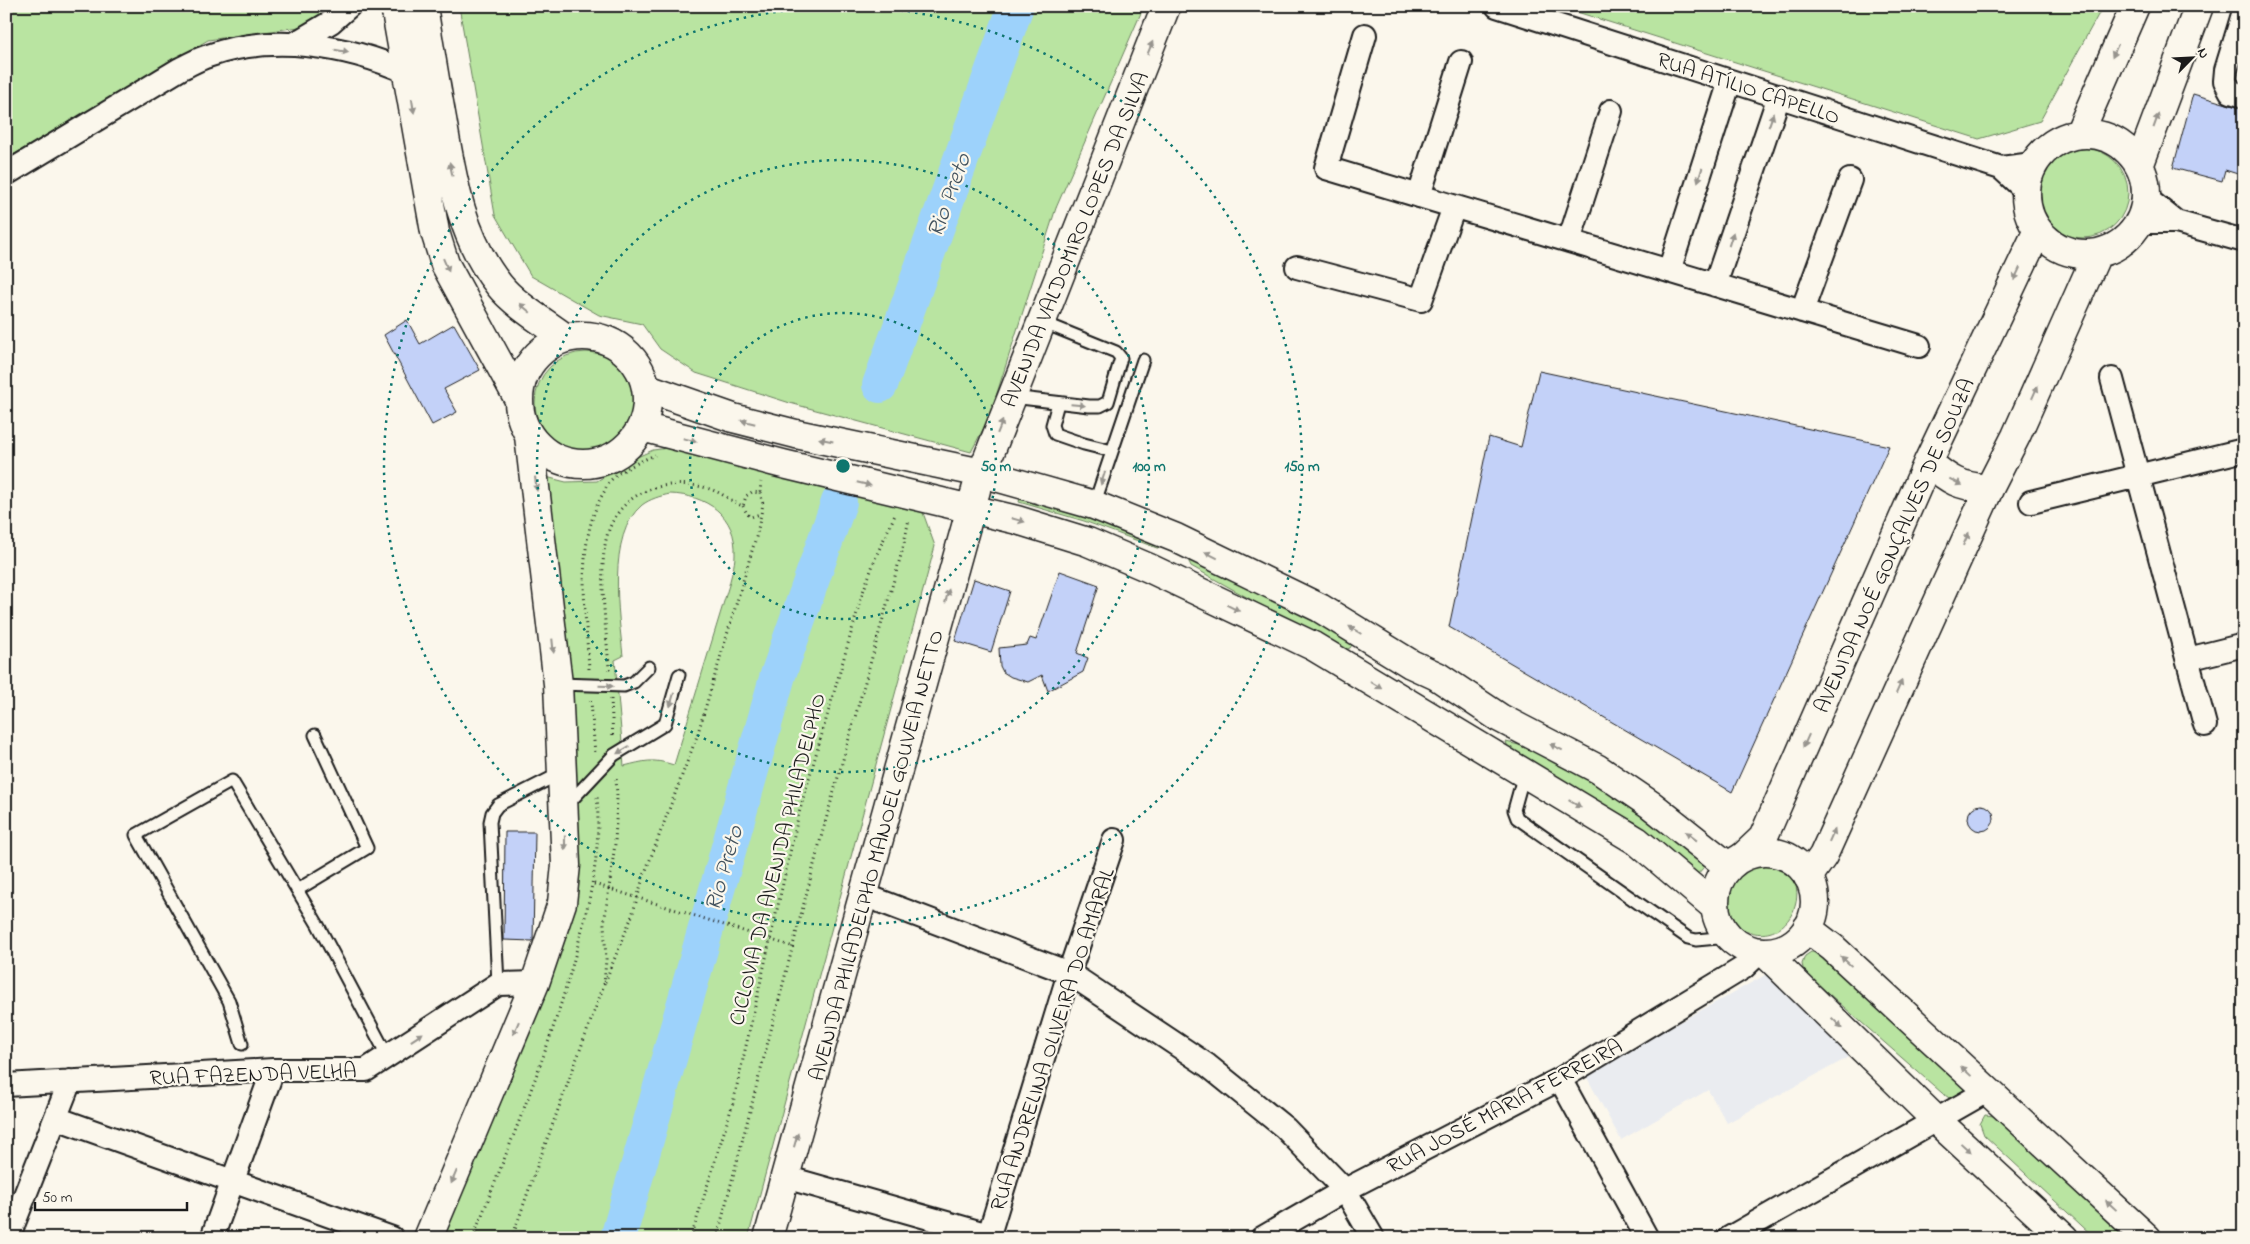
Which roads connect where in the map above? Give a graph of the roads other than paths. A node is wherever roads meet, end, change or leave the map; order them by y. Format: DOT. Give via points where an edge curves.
graph roads {
  1 [pos="349,6"];
  2 [pos="395,6"];
  3 [pos="422,6"];
  4 [pos="1166,6"];
  5 [pos="1497,6"];
  6 [pos="2135,6"];
  7 [pos="2199,6"];
  8 [pos="2244,11"];
  9 [pos="1365,36"];
  10 [pos="294,44"];
  11 [pos="1461,62"];
  12 [pos="407,72"];
  13 [pos="1730,81"];
  14 [pos="1779,96"];
  15 [pos="2244,96"];
  16 [pos="1610,111"];
  17 [pos="2079,134"];
  18 [pos="2033,164"];
  19 [pos="2139,166"];
  20 [pos="2001,168"];
  21 [pos="6,174"];
  22 [pos="1850,180"];
  23 [pos="2026,190"];
  24 [pos="1419,196"];
  25 [pos="1454,206"];
  26 [pos="2143,210"];
  27 [pos="2038,230"];
  28 [pos="1570,241"];
  29 [pos="2244,241"];
  30 [pos="2097,254"];
  31 [pos="1296,267"];
  32 [pos="1669,271"];
  33 [pos="1715,285"];
  34 [pos="1802,311"];
  35 [pos="1042,322"];
  36 [pos="564,337"];
  37 [pos="1919,346"];
  38 [pos="1143,360"];
  39 [pos="2112,380"];
  40 [pos="647,388"];
  41 [pos="1012,397"];
  42 [pos="518,398"];
  43 [pos="1058,403"];
  44 [pos="642,428"];
  45 [pos="529,436"];
  46 [pos="2244,450"];
  47 [pos="1112,451"];
  48 [pos="1928,462"];
  49 [pos="982,473"];
  50 [pos="2138,476"];
  51 [pos="1989,490"];
  52 [pos="2031,502"];
  53 [pos="1094,505"];
  54 [pos="971,508"];
  55 [pos="1176,538"];
  56 [pos="1163,575"];
  57 [pos="2244,645"];
  58 [pos="2188,659"];
  59 [pos="1335,661"];
  60 [pos="1411,664"];
  61 [pos="649,667"];
  62 [pos="679,675"];
  63 [pos="558,684"];
  64 [pos="1500,718"];
  65 [pos="1438,722"];
  66 [pos="2206,725"];
  67 [pos="315,735"];
  68 [pos="562,772"];
  69 [pos="1524,774"];
  70 [pos="564,808"];
  71 [pos="1114,840"];
  72 [pos="1737,861"];
  73 [pos="1808,877"];
  74 [pos="297,890"];
  75 [pos="864,895"];
  76 [pos="1715,907"];
  77 [pos="1808,928"];
  78 [pos="1748,952"];
  79 [pos="1069,973"];
  80 [pos="535,983"];
  81 [pos="498,984"];
  82 [pos="242,1044"];
  83 [pos="388,1057"];
  84 [pos="273,1070"];
  85 [pos="1560,1080"];
  86 [pos="70,1081"];
  87 [pos="6,1085"];
  88 [pos="1987,1091"];
  89 [pos="56,1118"];
  90 [pos="1935,1119"];
  91 [pos="785,1177"];
  92 [pos="233,1181"];
  93 [pos="1345,1190"];
  94 [pos="990,1237"];
  95 [pos="8,1238"];
  96 [pos="212,1238"];
  97 [pos="392,1238"];
  98 [pos="428,1238"];
  99 [pos="768,1238"];
  100 [pos="1262,1238"];
  101 [pos="1373,1238"];
  102 [pos="1647,1238"];
  103 [pos="1729,1238"];
  104 [pos="2064,1238"];
  105 [pos="2147,1238"];
  1 -- 10 [label="street" via="331,22"];
  2 -- 12 [label="main road"];
  36 -- 3 [label="main road, one-way" via="500,286 478,254 460,209 449,161"];
  35 -- 4 [label="main road, AVENIDA VALDOMIRO LOPES DA SILVA, one-way"];
  5 -- 13 [label="street, RUA ATÍLIO CAPELLO"];
  6 -- 17 [label="main road, one-way"];
  19 -- 7 [label="main road, one-way"];
  8 -- 15 [label="street" via="2225,81 2231,92"];
  9 -- 24 [label="street" via="1326,168"];
  10 -- 12 [label="street, one-way" via="366,55"];
  10 -- 21 [label="street" via="244,47 207,56"];
  11 -- 24 [label="street"];
  12 -- 42 [label="main road, one-way" via="433,223 445,264"];
  13 -- 14 [label="street, RUA ATÍLIO CAPELLO"];
  13 -- 32 [label="street, one-way"];
  14 -- 20 [label="street, RUA ATÍLIO CAPELLO"];
  33 -- 14 [label="street, one-way"];
  16 -- 28 [label="street"];
  17 -- 18 [label="main road" via="2061,139 2045,149"];
  17 -- 19 [label="main road" via="2103,136 2124,148"];
  18 -- 20 [label="street, RUA ATÍLIO CAPELLO"];
  18 -- 23 [label="main road"];
  19 -- 26 [label="main road" via="2145,182"];
  20 -- 23 [label="street, RUA ATÍLIO CAPELLO"];
  22 -- 34 [label="street"];
  23 -- 27 [label="main road" via="2028,211"];
  24 -- 25 [label="street"];
  25 -- 28 [label="street"];
  25 -- 31 [label="street" via="1421,300"];
  26 -- 29 [label="street"];
  26 -- 30 [label="main road" via="2129,236 2114,248"];
  27 -- 30 [label="main road" via="2054,245 2074,253"];
  27 -- 48 [label="main road, AVENIDA NOÉ GONÇALVES DE SOUZA, one-way"];
  28 -- 32 [label="street"];
  51 -- 30 [label="main road, one-way"];
  32 -- 33 [label="street"];
  33 -- 34 [label="street"];
  34 -- 37 [label="street"];
  35 -- 41 [label="main road, AVENIDA VALDOMIRO LOPES DA SILVA"];
  43 -- 35 [label="lane, one-way" via="1095,406 1108,402 1120,358 1116,352"];
  36 -- 40 [label="main road" via="591,335 617,344 637,363"];
  36 -- 42 [label="main road" via="541,350 524,372"];
  38 -- 47 [label="lane"];
  39 -- 50 [label="street"];
  40 -- 44 [label="main road" via="648,408"];
  49 -- 40 [label="main road, one-way" via="796,434 733,418"];
  41 -- 43 [label="lane"];
  49 -- 41 [label="main road, AVENIDA VALDOMIRO LOPES DA SILVA, one-way"];
  42 -- 45 [label="main road" via="521,418"];
  43 -- 47 [label="lane" via="1052,425 1055,434"];
  44 -- 45 [label="main road" via="626,450 602,462 575,465 549,455"];
  44 -- 54 [label="main road, one-way" via="765,459 902,500"];
  45 -- 63 [label="main road, one-way"];
  46 -- 50 [label="street"];
  47 -- 53 [label="lane, one-way"];
  48 -- 51 [label="main road, one-way" via="1945,477 1964,486"];
  48 -- 72 [label="main road, AVENIDA NOÉ GONÇALVES DE SOUZA, one-way" via="1763,838"];
  49 -- 53 [label="main road"];
  49 -- 54 [label="main road, AVENIDA PHILADELPHO MANOEL GOUVEIA NETTO"];
  50 -- 52 [label="street"];
  50 -- 58 [label="street"];
  73 -- 51 [label="main road, one-way" via="1822,856"];
  53 -- 55 [label="main road"];
  54 -- 56 [label="main road, one-way" via="1059,532"];
  75 -- 54 [label="main road, AVENIDA PHILADELPHO MANOEL GOUVEIA NETTO, one-way"];
  55 -- 56 [label="main road"];
  60 -- 55 [label="main road, one-way" via="1320,608"];
  56 -- 59 [label="main road, one-way" via="1313,646"];
  57 -- 58 [label="street"];
  58 -- 66 [label="street"];
  59 -- 60 [label="main road" via="1368,656"];
  59 -- 65 [label="main road, one-way"];
  60 -- 64 [label="main road" via="1437,676"];
  63 -- 61 [label="lane, one-way" via="624,686 634,682"];
  62 -- 70 [label="lane, one-way" via="665,724 614,755"];
  63 -- 68 [label="main road"];
  64 -- 65 [label="main road" via="1482,730"];
  72 -- 64 [label="main road, one-way" via="1598,768"];
  65 -- 69 [label="main road"];
  67 -- 74 [label="lane" via="367,848"];
  68 -- 70 [label="main road"];
  68 -- 81 [label="lane" via="498,805 492,813"];
  69 -- 76 [label="main road, one-way" via="1637,841"];
  69 -- 78 [label="lane" via="1514,810 1517,818 1688,938"];
  70 -- 80 [label="main road, one-way" via="566,865 562,903"];
  71 -- 79 [label="street, RUA ANDRELINA OLIVEIRA DO AMARAL"];
  72 -- 73 [label="main road" via="1761,852 1784,855"];
  72 -- 76 [label="main road" via="1718,884"];
  73 -- 77 [label="main road" via="1815,906"];
  74 -- 82 [label="lane" via="232,781 136,835 228,1001"];
  74 -- 83 [label="lane"];
  75 -- 79 [label="street"];
  91 -- 75 [label="main road, AVENIDA PHILADELPHO MANOEL GOUVEIA NETTO, one-way"];
  76 -- 78 [label="main road" via="1718,918"];
  77 -- 78 [label="main road" via="1787,947"];
  88 -- 77 [label="main road, one-way"];
  78 -- 85 [label="street, RUA JOSÉ MARIA FERREIRA"];
  78 -- 90 [label="main road, one-way"];
  79 -- 93 [label="street" via="1207,1065 1285,1128"];
  79 -- 94 [label="street, RUA ANDRELINA OLIVEIRA DO AMARAL"];
  80 -- 81 [label="street"];
  80 -- 98 [label="main road, one-way"];
  83 -- 81 [label="street, RUA FAZENDA VELHA, one-way"];
  83 -- 84 [label="street, RUA FAZENDA VELHA" via="366,1070"];
  84 -- 86 [label="street, RUA FAZENDA VELHA"];
  84 -- 92 [label="street"];
  85 -- 93 [label="street, RUA JOSÉ MARIA FERREIRA"];
  85 -- 102 [label="street"];
  86 -- 87 [label="street, RUA FAZENDA VELHA"];
  86 -- 89 [label="street"];
  88 -- 90 [label="street"];
  105 -- 88 [label="main road, one-way"];
  89 -- 92 [label="street"];
  89 -- 95 [label="street"];
  90 -- 103 [label="street"];
  90 -- 104 [label="main road, one-way"];
  91 -- 94 [label="street"];
  91 -- 99 [label="main road, AVENIDA PHILADELPHO MANOEL GOUVEIA NETTO"];
  92 -- 96 [label="street"];
  92 -- 97 [label="street"];
  93 -- 100 [label="street, RUA JOSÉ MARIA FERREIRA"];
  93 -- 101 [label="street"];
}
